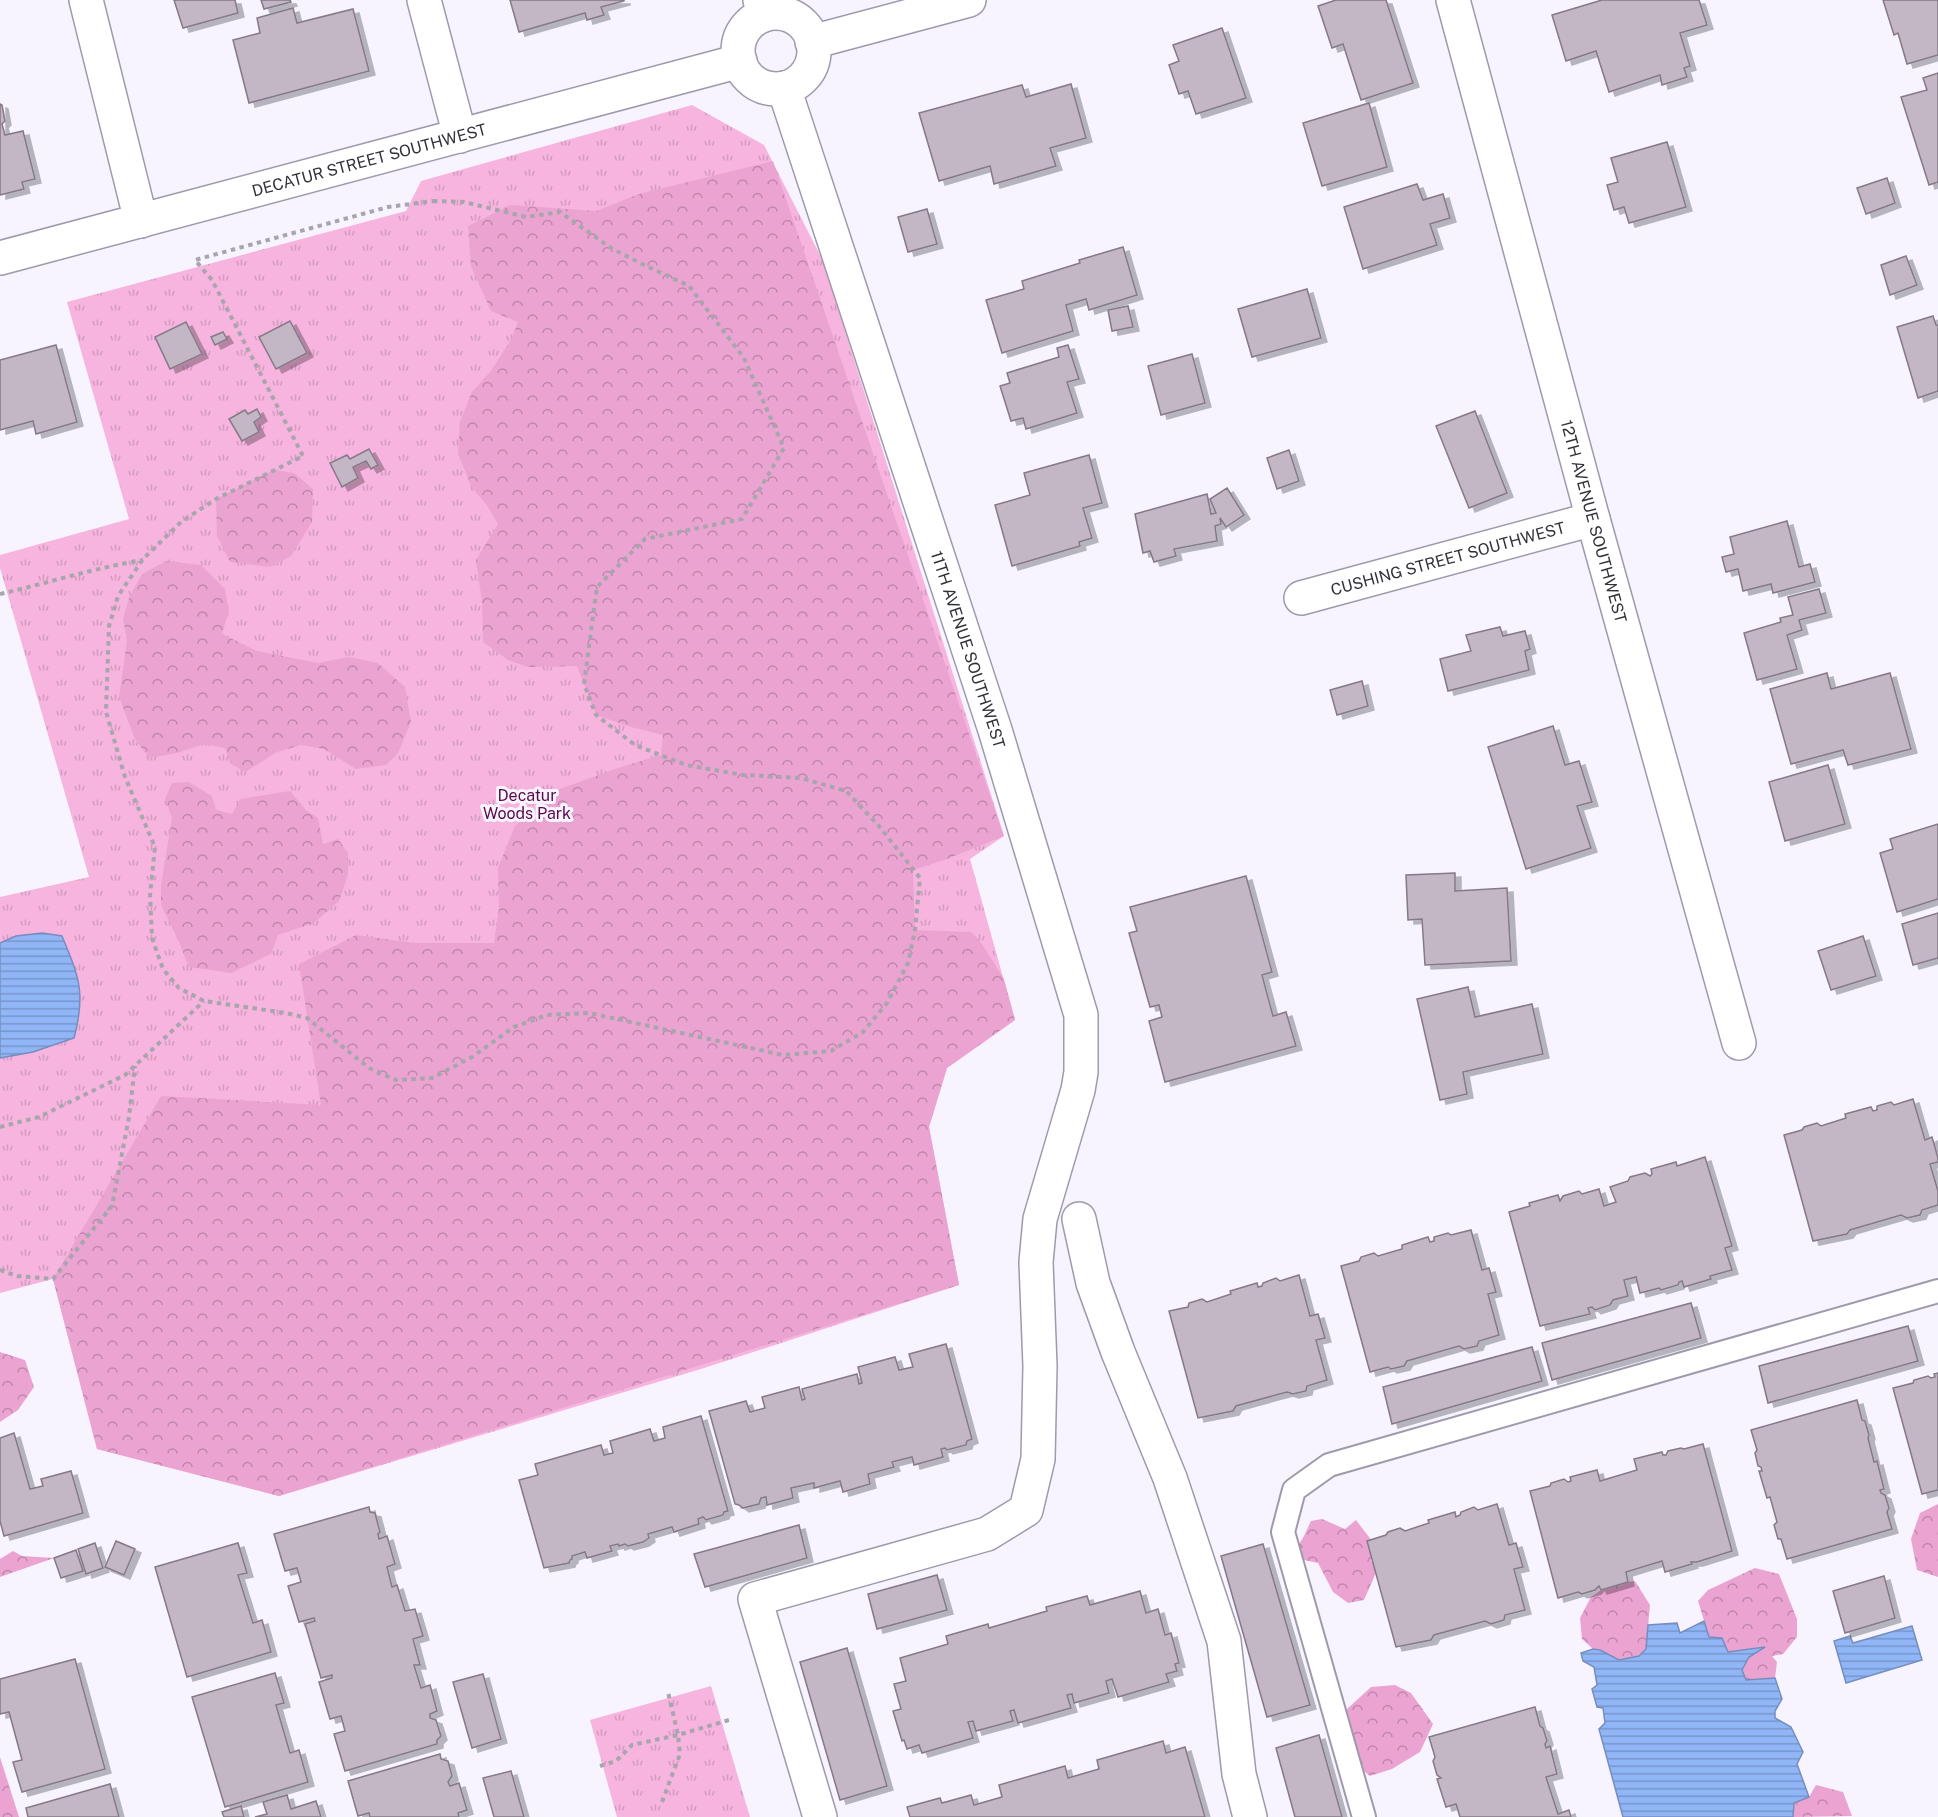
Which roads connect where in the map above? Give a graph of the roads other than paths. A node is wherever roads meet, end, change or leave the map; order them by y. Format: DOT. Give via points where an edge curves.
graph roads {
  1 [pos="86,0"];
  2 [pos="424,0"];
  3 [pos="969,0"];
  4 [pos="1453,0"];
  5 [pos="762,8"];
  6 [pos="812,42"];
  7 [pos="740,61"];
  8 [pos="784,88"];
  9 [pos="460,136"];
  10 [pos="141,221"];
  11 [pos="0,258"];
  12 [pos="1593,519"];
  13 [pos="1301,598"];
  14 [pos="1739,1043"];
  15 [pos="1079,1219"];
  16 [pos="1938,1291"];
  17 [pos="820,1817"];
  18 [pos="1250,1817"];
  19 [pos="1364,1817"];
  1 -- 10 [label="street"];
  2 -- 9 [label="street"];
  3 -- 6 [label="street"];
  4 -- 12 [label="street, 12TH AVENUE SOUTHWEST"];
  5 -- 6 [label="street" via="792,17 802,24"];
  5 -- 7 [label="street" via="739,40"];
  6 -- 8 [label="street" via="809,68 802,78"];
  7 -- 8 [label="street" via="748,77 758,85"];
  7 -- 9 [label="street, DECATUR STREET SOUTHWEST"];
  8 -- 17 [label="street, 11TH AVENUE SOUTHWEST" via="995,730 1081,1015 1078,1090 1040,1219 1036,1262 1038,1459 1026,1510 987,1534 756,1599"];
  9 -- 10 [label="street, DECATUR STREET SOUTHWEST"];
  10 -- 11 [label="street, DECATUR STREET SOUTHWEST"];
  12 -- 13 [label="street, CUSHING STREET SOUTHWEST"];
  12 -- 14 [label="street, 12TH AVENUE SOUTHWEST"];
  15 -- 18 [label="street" via="1093,1283 1170,1478 1224,1641 1239,1774"];
  16 -- 19 [label="lane" via="1329,1465 1294,1490 1283,1532"];
}
